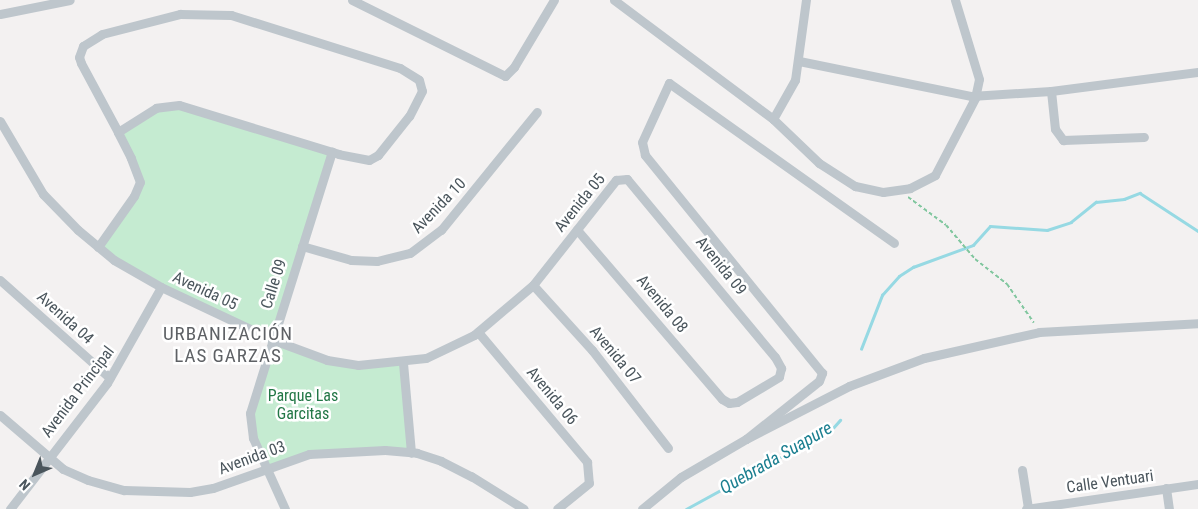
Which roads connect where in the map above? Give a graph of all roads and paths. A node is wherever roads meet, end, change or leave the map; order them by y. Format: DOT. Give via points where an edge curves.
graph roads {
  1 [pos="23,0"];
  2 [pos="70,0"];
  3 [pos="352,0"];
  4 [pos="554,0"];
  5 [pos="614,0"];
  6 [pos="806,0"];
  7 [pos="955,0"];
  8 [pos="26,10"];
  9 [pos="0,14"];
  10 [pos="799,61"];
  11 [pos="1198,72"];
  12 [pos="1051,91"];
  13 [pos="976,95"];
  14 [pos="537,112"];
  15 [pos="772,119"];
  16 [pos="0,121"];
  17 [pos="118,132"];
  18 [pos="1144,136"];
  19 [pos="332,152"];
  20 [pos="627,179"];
  21 [pos="897,191"];
  22 [pos="577,230"];
  23 [pos="894,243"];
  24 [pos="302,246"];
  25 [pos="98,248"];
  26 [pos="0,280"];
  27 [pos="533,285"];
  28 [pos="161,287"];
  29 [pos="1198,323"];
  30 [pos="478,332"];
  31 [pos="1039,332"];
  32 [pos="272,339"];
  33 [pos="403,363"];
  34 [pos="110,378"];
  35 [pos="722,399"];
  36 [pos="0,415"];
  37 [pos="746,439"];
  38 [pos="668,448"];
  39 [pos="411,452"];
  40 [pos="48,458"];
  41 [pos="266,469"];
  42 [pos="1022,470"];
  43 [pos="1198,484"];
  44 [pos="1166,488"];
  45 [pos="1099,498"];
  46 [pos="10,509"];
  47 [pos="285,509"];
  48 [pos="524,509"];
  49 [pos="557,509"];
  50 [pos="642,509"];
  51 [pos="1027,509"];
  52 [pos="1100,509"];
  53 [pos="1169,509"];
  1 -- 8 [label="street"];
  2 -- 8 [label="street"];
  3 -- 4 [label="street" via="505,76 514,67"];
  5 -- 15 [label="street"];
  6 -- 10 [label="street"];
  7 -- 13 [label="street" via="979,79"];
  8 -- 9 [label="street"];
  10 -- 13 [label="street" via="946,92"];
  10 -- 15 [label="street" via="795,80"];
  11 -- 12 [label="street"];
  12 -- 13 [label="street"];
  12 -- 18 [label="street" via="1055,129 1063,140"];
  13 -- 21 [label="street" via="941,169 921,184"];
  14 -- 24 [label="street, Avenida 10" via="446,224 410,253 384,260 351,260"];
  15 -- 21 [label="street" via="809,156 839,177 871,191"];
  16 -- 25 [label="street, Avenida 05" via="43,194"];
  17 -- 19 [label="street" via="156,108 179,105"];
  17 -- 19 [label="street" via="81,64 83,46 102,34 163,18 222,13 381,61 409,72 419,80 422,91 416,106 378,155 369,160"];
  17 -- 25 [label="street" via="140,182"];
  19 -- 24 [label="street, Calle 09"];
  20 -- 22 [label="street, Avenida 05" via="616,180"];
  20 -- 35 [label="street, Avenida 09" via="781,368 779,377 737,402 729,403"];
  21 -- 31 [label="path" via="946,225 975,259 1007,284"];
  22 -- 27 [label="street, Avenida 05"];
  22 -- 35 [label="street, Avenida 08"];
  23 -- 37 [label="street" via="669,83 642,142 645,155 822,373 819,381"];
  24 -- 32 [label="street, Calle 09"];
  25 -- 28 [label="street, Avenida 05"];
  26 -- 34 [label="street, Avenida 04"];
  27 -- 30 [label="street, Avenida 05"];
  27 -- 38 [label="street, Avenida 07" via="592,350"];
  28 -- 32 [label="street, Avenida 05"];
  28 -- 34 [label="street, Avenida Principal"];
  29 -- 31 [label="street"];
  30 -- 33 [label="street, Avenida 05" via="442,352"];
  30 -- 49 [label="street, Avenida 06" via="587,462 589,483"];
  31 -- 37 [label="street" via="915,361 849,386"];
  32 -- 33 [label="street, Avenida 05" via="341,362"];
  32 -- 41 [label="street, Calle 09" via="255,392 250,420 252,438"];
  33 -- 39 [label="street"];
  34 -- 40 [label="street, Avenida Principal"];
  36 -- 40 [label="street, Avenida 03"];
  37 -- 50 [label="street" via="681,477"];
  39 -- 41 [label="street, Avenida 03" via="320,452"];
  39 -- 48 [label="street, Avenida 03" via="464,472"];
  40 -- 41 [label="street, Avenida 03" via="88,480 150,493 213,488"];
  40 -- 46 [label="street, Avenida Principal"];
  41 -- 47 [label="street, Calle 09"];
  42 -- 51 [label="street"];
  43 -- 44 [label="street, Calle Ventuari"];
  44 -- 45 [label="street, Calle Ventuari"];
  44 -- 53 [label="street"];
  45 -- 51 [label="street, Calle Ventuari"];
  45 -- 52 [label="street"];
}
